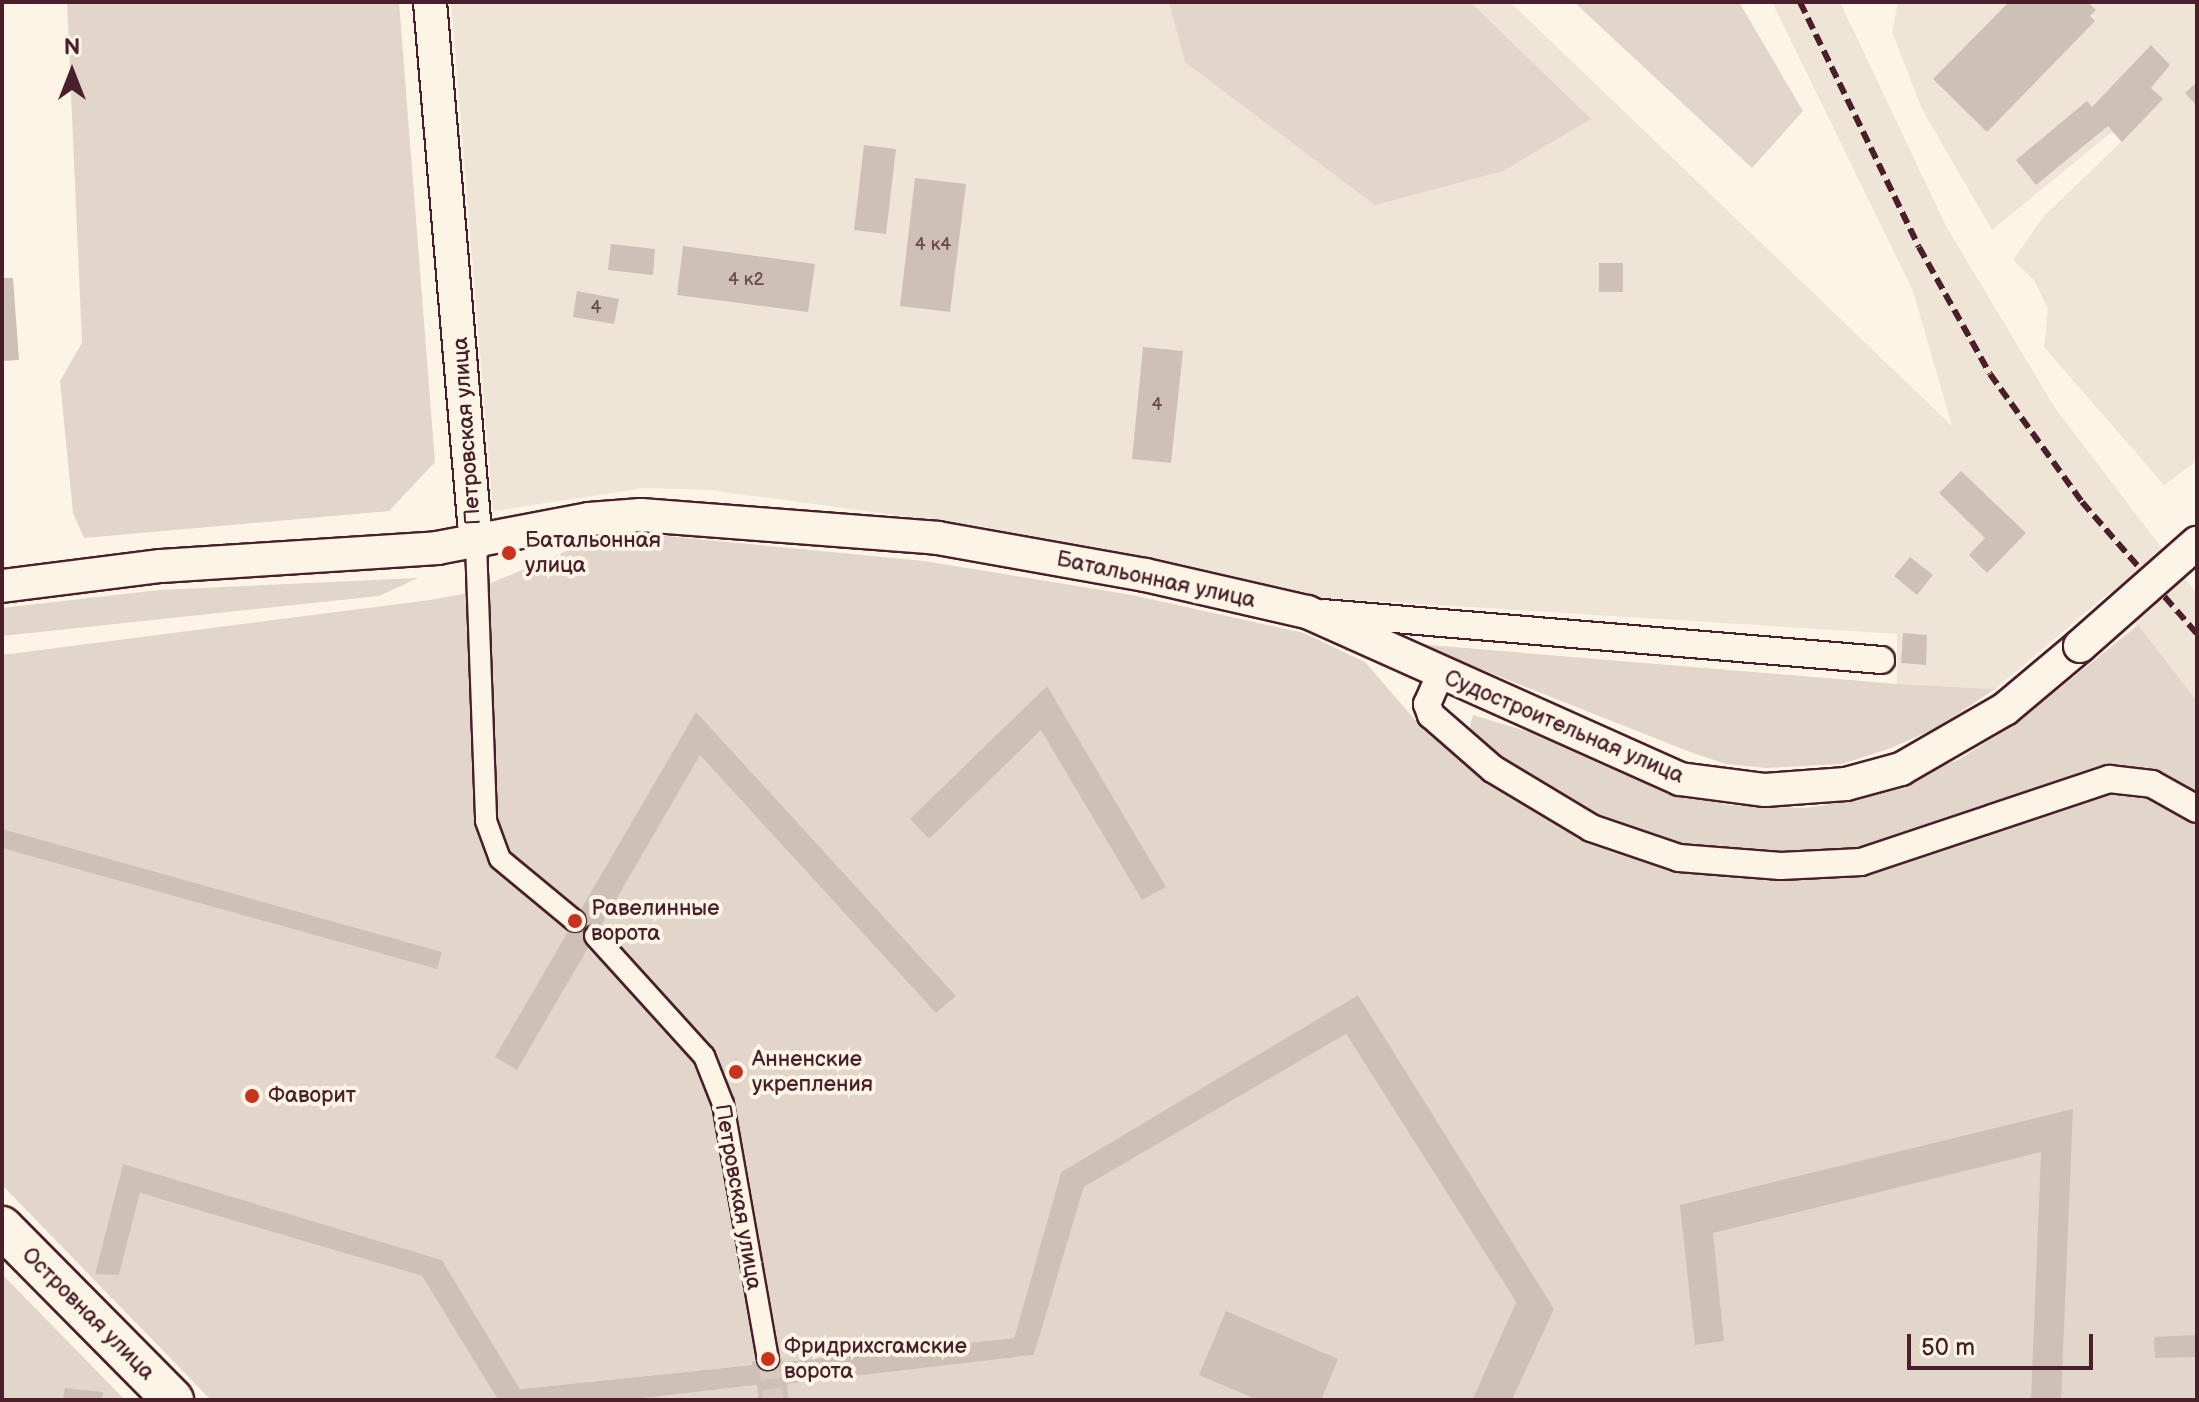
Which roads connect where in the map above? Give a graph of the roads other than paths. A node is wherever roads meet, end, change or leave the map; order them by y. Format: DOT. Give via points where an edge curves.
graph roads {
  1 [pos="430,2"];
  2 [pos="2197,543"];
  3 [pos="476,544"];
  4 [pos="2,586"];
  5 [pos="1307,612"];
  6 [pos="1881,660"];
  7 [pos="1440,675"];
  8 [pos="2197,809"];
  9 [pos="575,921"];
  10 [pos="595,936"];
  11 [pos="2,1227"];
  12 [pos="768,1359"];
  13 [pos="173,1400"];
  1 -- 3 [label="street, Петровская улица"];
  2 -- 7 [label="street, Судостроительная улица, bridge" via="2005,709 1949,745 1901,769 1805,790 1680,779"];
  3 -- 4 [label="street, Батальонная улица" via="161,566"];
  3 -- 5 [label="street, Батальонная улица" via="589,519 709,519 975,543"];
  3 -- 9 [label="street, Петровская улица" via="484,799 500,859"];
  5 -- 6 [label="street, Батальонная улица"];
  5 -- 7 [label="street, Судостроительная улица"];
  7 -- 8 [label="street" via="1427,704 1431,715 1493,769 1591,828 1679,858 1781,866 1861,862 2109,779 2152,784"];
  10 -- 12 [label="street, Петровская улица" via="704,1056 723,1104"];
  11 -- 13 [label="main road, Островная улица"];
}
